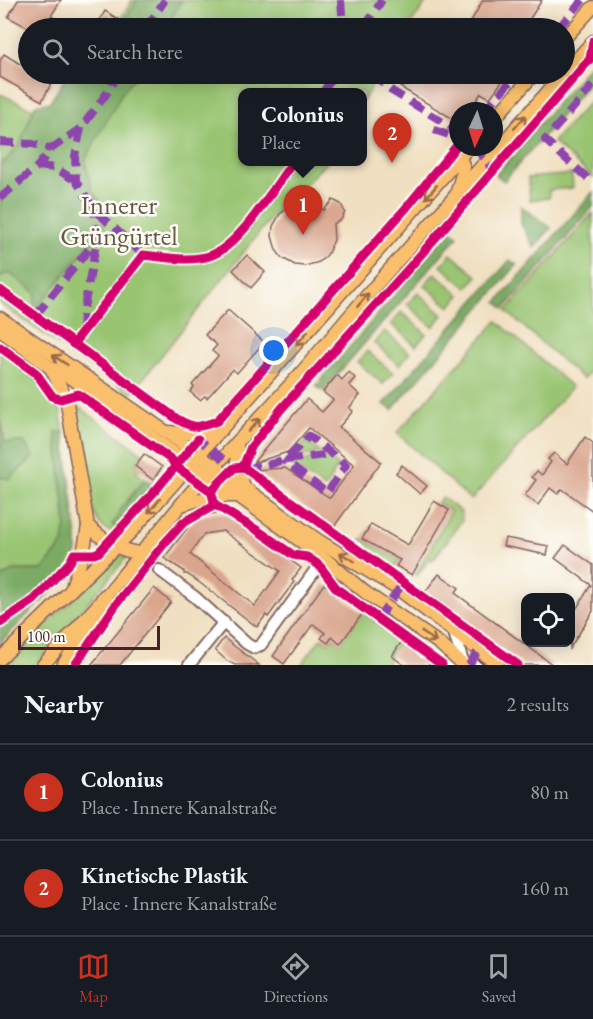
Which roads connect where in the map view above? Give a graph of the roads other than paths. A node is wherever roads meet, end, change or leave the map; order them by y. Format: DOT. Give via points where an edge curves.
graph roads {
  1 [pos="593,7"];
  2 [pos="575,27"];
  3 [pos="593,41"];
  4 [pos="575,61"];
  5 [pos="525,84"];
  6 [pos="555,84"];
  7 [pos="503,109"];
  8 [pos="460,157"];
  9 [pos="454,198"];
  10 [pos="0,318"];
  11 [pos="0,330"];
  12 [pos="51,368"];
  13 [pos="222,429"];
  14 [pos="166,432"];
  15 [pos="237,443"];
  16 [pos="194,460"];
  17 [pos="211,472"];
  18 [pos="242,493"];
  19 [pos="181,505"];
  20 [pos="88,526"];
  21 [pos="117,547"];
  22 [pos="140,553"];
  23 [pos="324,558"];
  24 [pos="159,570"];
  25 [pos="381,578"];
  26 [pos="70,591"];
  27 [pos="366,593"];
  28 [pos="105,597"];
  29 [pos="414,600"];
  30 [pos="393,612"];
  31 [pos="224,622"];
  32 [pos="454,633"];
  33 [pos="0,659"];
  34 [pos="44,665"];
  35 [pos="65,665"];
  36 [pos="189,665"];
  37 [pos="464,665"];
  38 [pos="498,665"];
  1 -- 2 [label="main road"];
  4 -- 3 [label="main road, one-way"];
  5 -- 7 [label="main road"];
  9 -- 6 [label="main road, one-way"];
  8 -- 9 [label="main road" via="464,168"];
  8 -- 13 [label="main road, one-way"];
  15 -- 9 [label="main road, one-way"];
  14 -- 10 [label="main road, one-way"];
  11 -- 12 [label="main road"];
  12 -- 16 [label="main road"];
  12 -- 20 [label="main road" via="66,398"];
  13 -- 14 [label="main road" via="197,434"];
  13 -- 16 [label="main road"];
  14 -- 16 [label="main road"];
  15 -- 17 [label="main road"];
  15 -- 18 [label="main road"];
  16 -- 17 [label="main road"];
  16 -- 21 [label="main road, one-way"];
  17 -- 18 [label="main road"];
  17 -- 19 [label="main road"];
  18 -- 19 [label="main road"];
  18 -- 23 [label="main road"];
  25 -- 18 [label="main road, one-way"];
  19 -- 22 [label="main road"];
  20 -- 21 [label="main road"];
  20 -- 26 [label="main road"];
  21 -- 22 [label="main road"];
  21 -- 26 [label="main road"];
  22 -- 28 [label="main road"];
  23 -- 27 [label="main road"];
  23 -- 31 [label="street" via="261,645 254,648 247,644"];
  24 -- 31 [label="street"];
  25 -- 27 [label="main road" via="378,588"];
  25 -- 29 [label="main road"];
  26 -- 33 [label="main road"];
  27 -- 30 [label="main road"];
  28 -- 34 [label="main road"];
  28 -- 35 [label="highway"];
  29 -- 30 [label="main road"];
  29 -- 32 [label="main road"];
  30 -- 37 [label="main road, one-way"];
  31 -- 36 [label="street"];
  32 -- 37 [label="street"];
  32 -- 38 [label="main road"];
}
